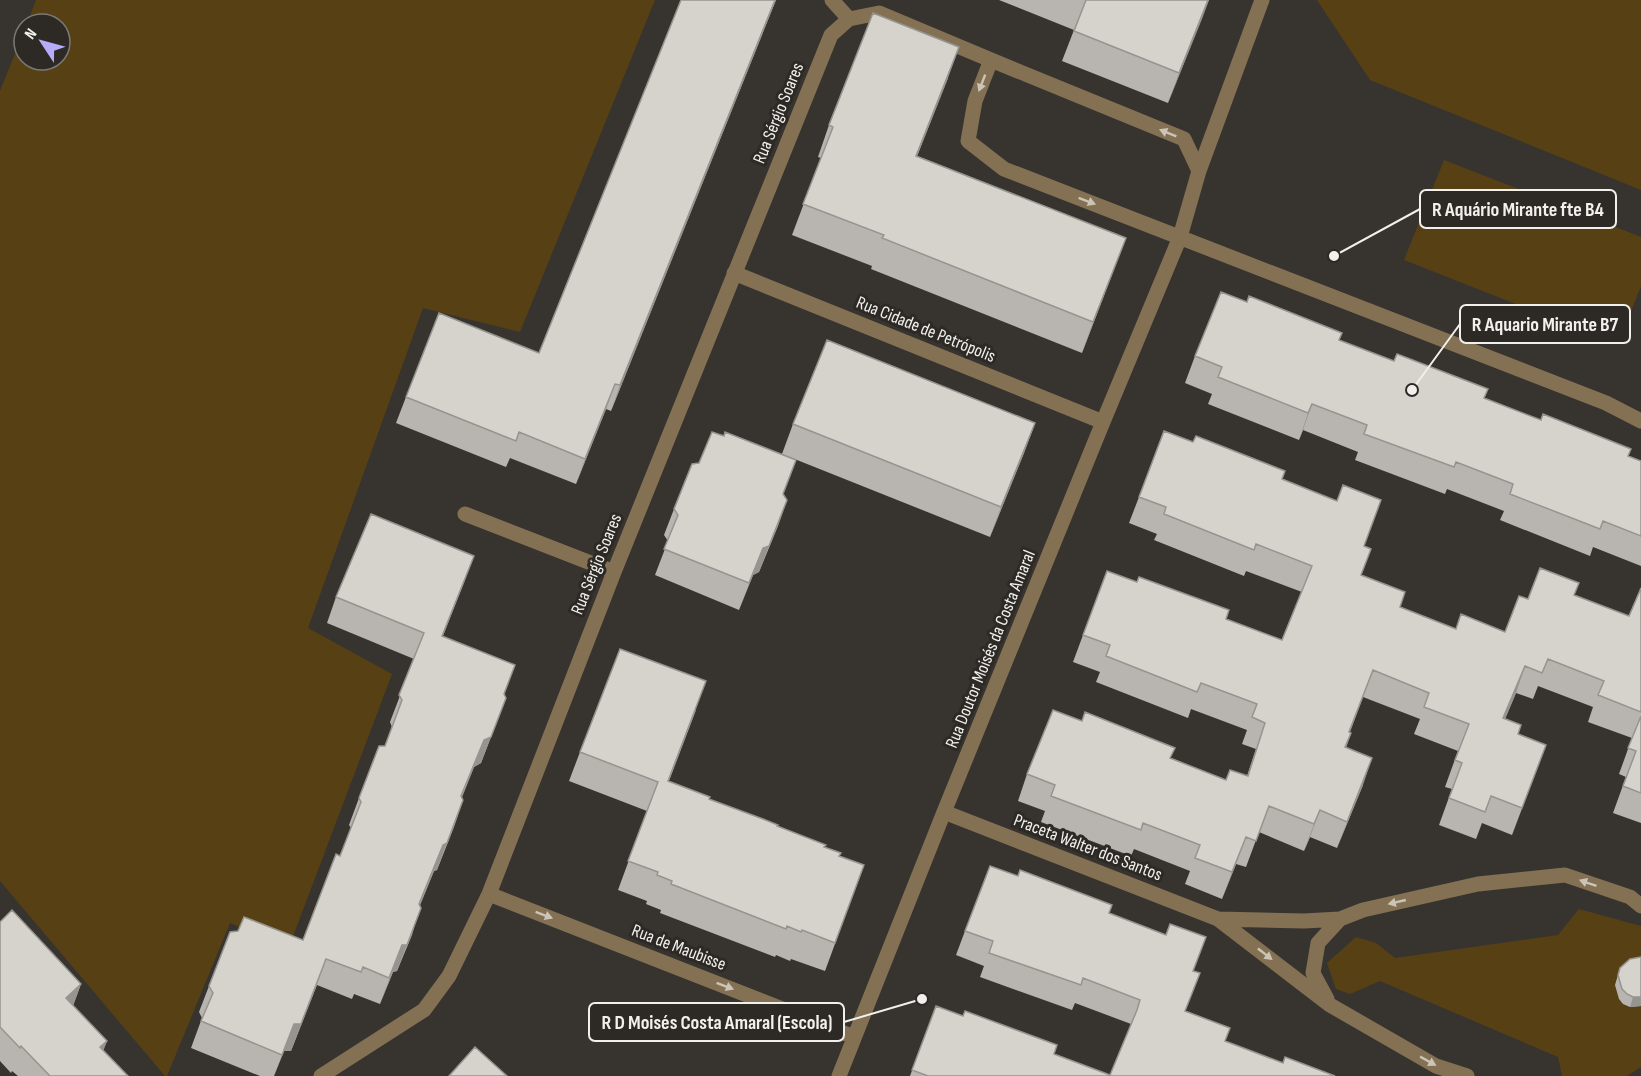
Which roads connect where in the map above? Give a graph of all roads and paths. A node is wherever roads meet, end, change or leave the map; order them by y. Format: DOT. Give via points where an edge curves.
graph roads {
  1 [pos="832,0"];
  2 [pos="1262,0"];
  3 [pos="849,19"];
  4 [pos="991,60"];
  5 [pos="1199,171"];
  6 [pos="1180,237"];
  7 [pos="734,273"];
  8 [pos="1641,421"];
  9 [pos="1103,422"];
  10 [pos="465,514"];
  11 [pos="614,572"];
  12 [pos="944,812"];
  13 [pos="489,894"];
  14 [pos="1641,906"];
  15 [pos="1218,919"];
  16 [pos="1340,919"];
  17 [pos="1330,1005"];
  18 [pos="854,1037"];
  19 [pos="321,1076"];
  20 [pos="839,1076"];
  21 [pos="1467,1076"];
  1 -- 3 [label="street"];
  2 -- 5 [label="street"];
  3 -- 4 [label="street" via="879,13"];
  3 -- 7 [label="street, Rua Sérgio Soares" via="831,35"];
  5 -- 4 [label="street, one-way" via="1184,139"];
  4 -- 6 [label="street, one-way" via="975,101 968,141 1004,169"];
  5 -- 6 [label="street"];
  6 -- 8 [label="street" via="1606,403"];
  6 -- 9 [label="street, Rua Doutor Moisés da Costa Amaral"];
  7 -- 9 [label="street, Rua Cidade de Petrópolis"];
  7 -- 11 [label="street, Rua Sérgio Soares"];
  9 -- 12 [label="street, Rua Doutor Moisés da Costa Amaral"];
  10 -- 11 [label="street"];
  11 -- 13 [label="street, Rua Sérgio Soares"];
  12 -- 15 [label="street, Praceta Walter dos Santos"];
  12 -- 18 [label="street, Rua Doutor Moisés da Costa Amaral"];
  13 -- 18 [label="street, Rua de Maubisse, one-way"];
  13 -- 19 [label="street, Rua Sérgio Soares" via="448,976 424,1010"];
  14 -- 16 [label="street, Praceta Walter dos Santos, one-way" via="1630,897 1564,875 1478,884 1363,910"];
  15 -- 16 [label="street, Praceta Walter dos Santos"];
  15 -- 17 [label="street, Praceta Walter dos Santos, one-way"];
  16 -- 17 [label="street, Praceta Walter dos Santos" via="1318,943 1313,973"];
  17 -- 21 [label="street, Praceta Walter dos Santos, one-way" via="1436,1066"];
  18 -- 20 [label="street, Rua Doutor Moisés da Costa Amaral"];
}
